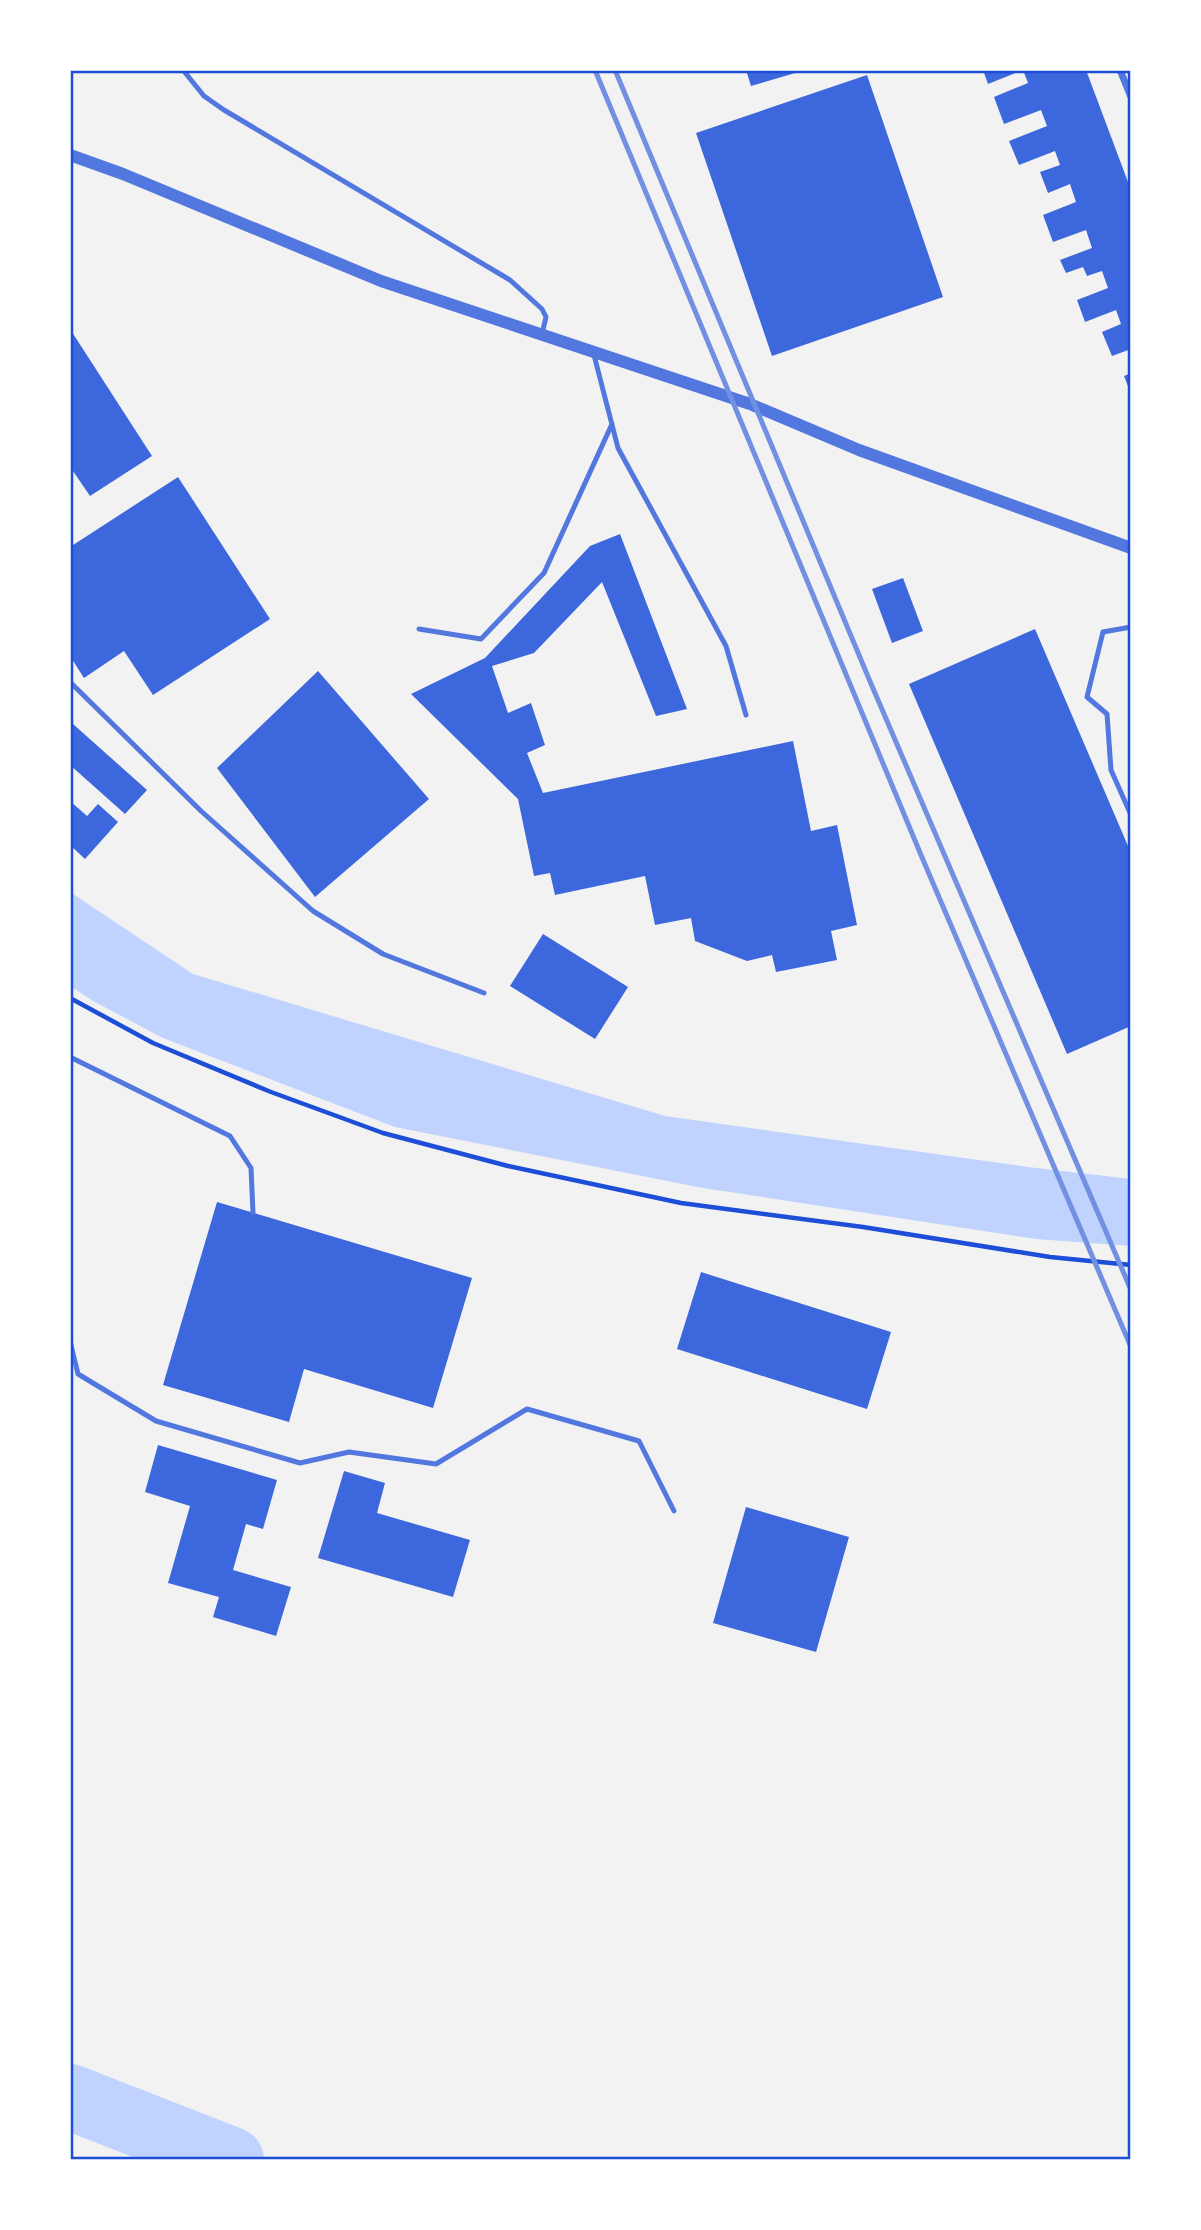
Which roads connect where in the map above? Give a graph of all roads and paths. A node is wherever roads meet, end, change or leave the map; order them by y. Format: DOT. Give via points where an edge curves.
graph roads {
  1 [pos="183,70"];
  2 [pos="1121,70"];
  3 [pos="1131,97"];
  4 [pos="70,155"];
  5 [pos="542,334"];
  6 [pos="593,352"];
  7 [pos="612,424"];
  8 [pos="1131,548"];
  9 [pos="1131,626"];
  10 [pos="419,629"];
  11 [pos="70,682"];
  12 [pos="747,715"];
  13 [pos="1131,815"];
  14 [pos="484,993"];
  15 [pos="70,998"];
  16 [pos="70,1057"];
  17 [pos="253,1213"];
  18 [pos="1131,1265"];
  19 [pos="70,1342"];
  20 [pos="674,1511"];
  1 -- 5 [label="lane" via="204,96 223,110 510,280 542,309 546,317"];
  2 -- 3 [label="street"];
  4 -- 5 [label="street" via="381,281"];
  5 -- 6 [label="street"];
  6 -- 7 [label="lane"];
  6 -- 8 [label="street" via="750,404 859,450"];
  7 -- 10 [label="lane" via="544,573 481,639"];
  7 -- 12 [label="lane" via="618,448 726,646"];
  9 -- 13 [label="lane" via="1103,632 1087,697 1107,714 1111,770"];
  11 -- 14 [label="lane" via="201,811 313,911 383,954"];
  15 -- 18 [label="path" via="153,1043 271,1092 383,1133 508,1166 681,1203"];
  16 -- 17 [label="lane" via="230,1136 251,1168"];
  19 -- 20 [label="lane" via="78,1374 156,1421 300,1463 349,1451 436,1464 527,1409 614,1433 639,1441"];
}
